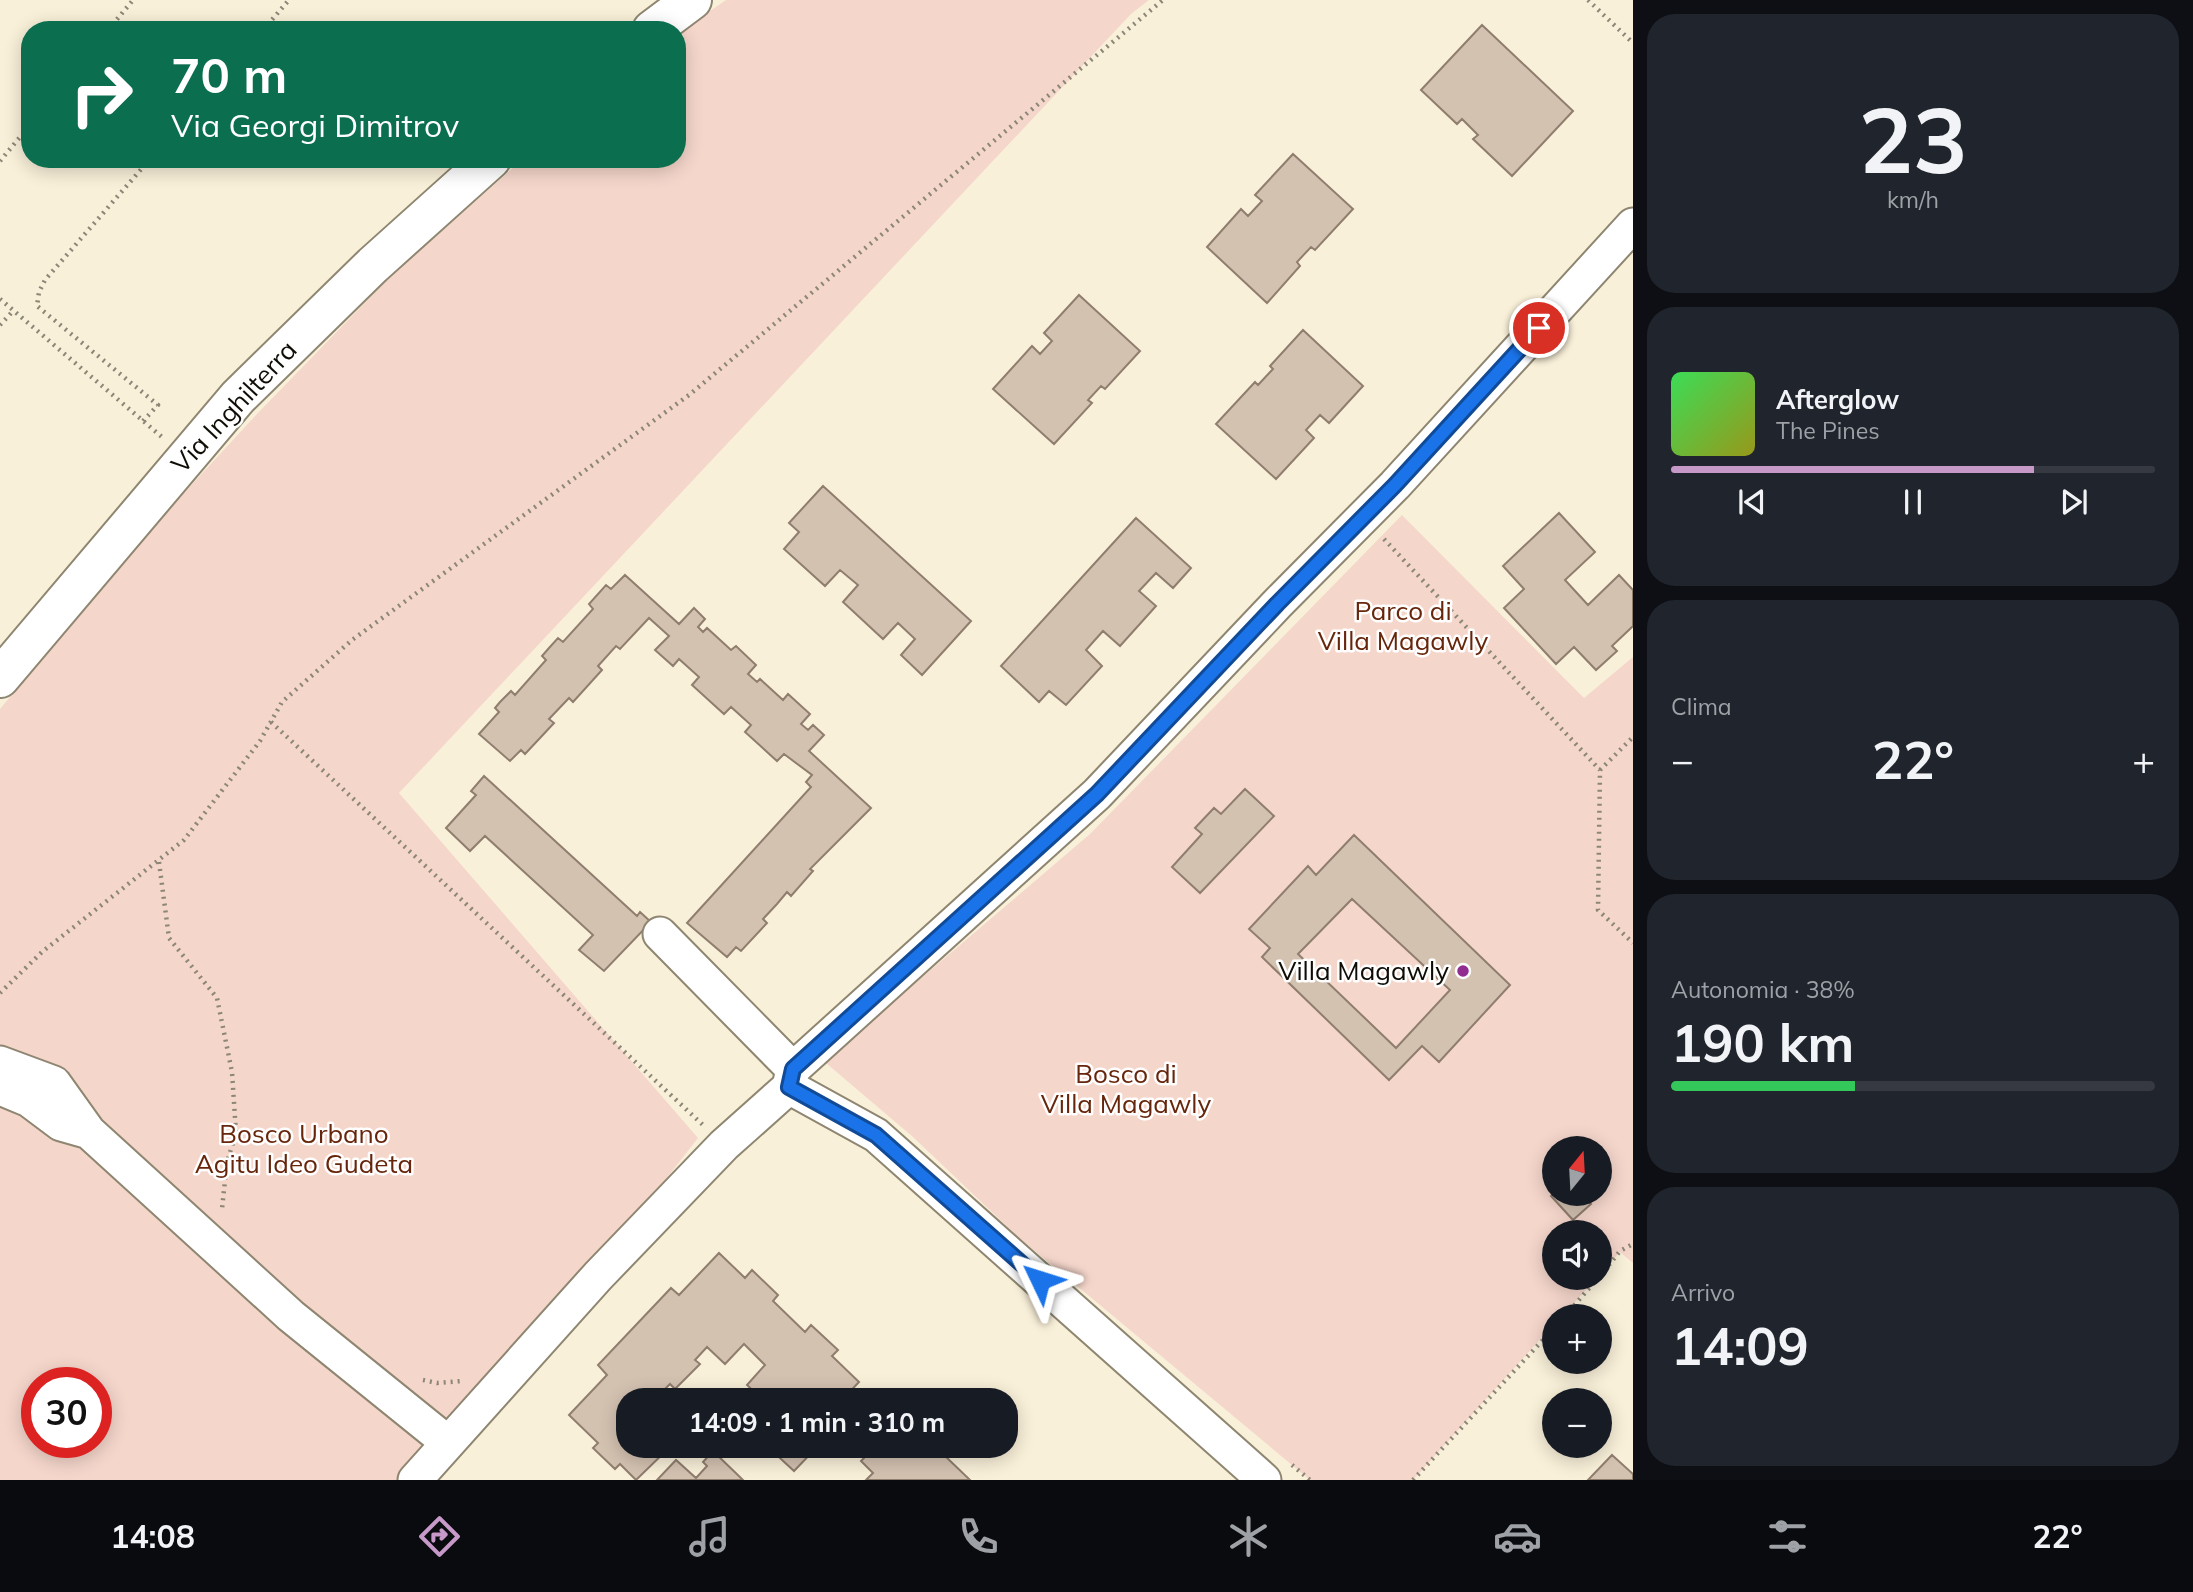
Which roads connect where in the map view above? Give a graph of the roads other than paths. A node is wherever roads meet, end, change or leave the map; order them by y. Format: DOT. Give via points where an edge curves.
graph roads {
  1 [pos="692,0"];
  2 [pos="664,21"];
  3 [pos="481,168"];
  4 [pos="1633,225"];
  5 [pos="0,678"];
  6 [pos="660,934"];
  7 [pos="0,1063"];
  8 [pos="791,1078"];
  9 [pos="0,1088"];
  10 [pos="89,1132"];
  11 [pos="447,1442"];
  12 [pos="415,1480"];
  13 [pos="1264,1480"];
  1 -- 2 [label="main road"];
  3 -- 5 [label="main road, Via Inghilterra" via="238,397"];
  4 -- 8 [label="street" via="1395,485 1097,794"];
  6 -- 8 [label="street"];
  7 -- 10 [label="street" via="54,1083"];
  8 -- 11 [label="street" via="598,1276 521,1366"];
  8 -- 13 [label="street" via="876,1135"];
  9 -- 10 [label="street" via="29,1100 61,1124"];
  10 -- 11 [label="street" via="291,1315"];
  11 -- 12 [label="street"];
}
